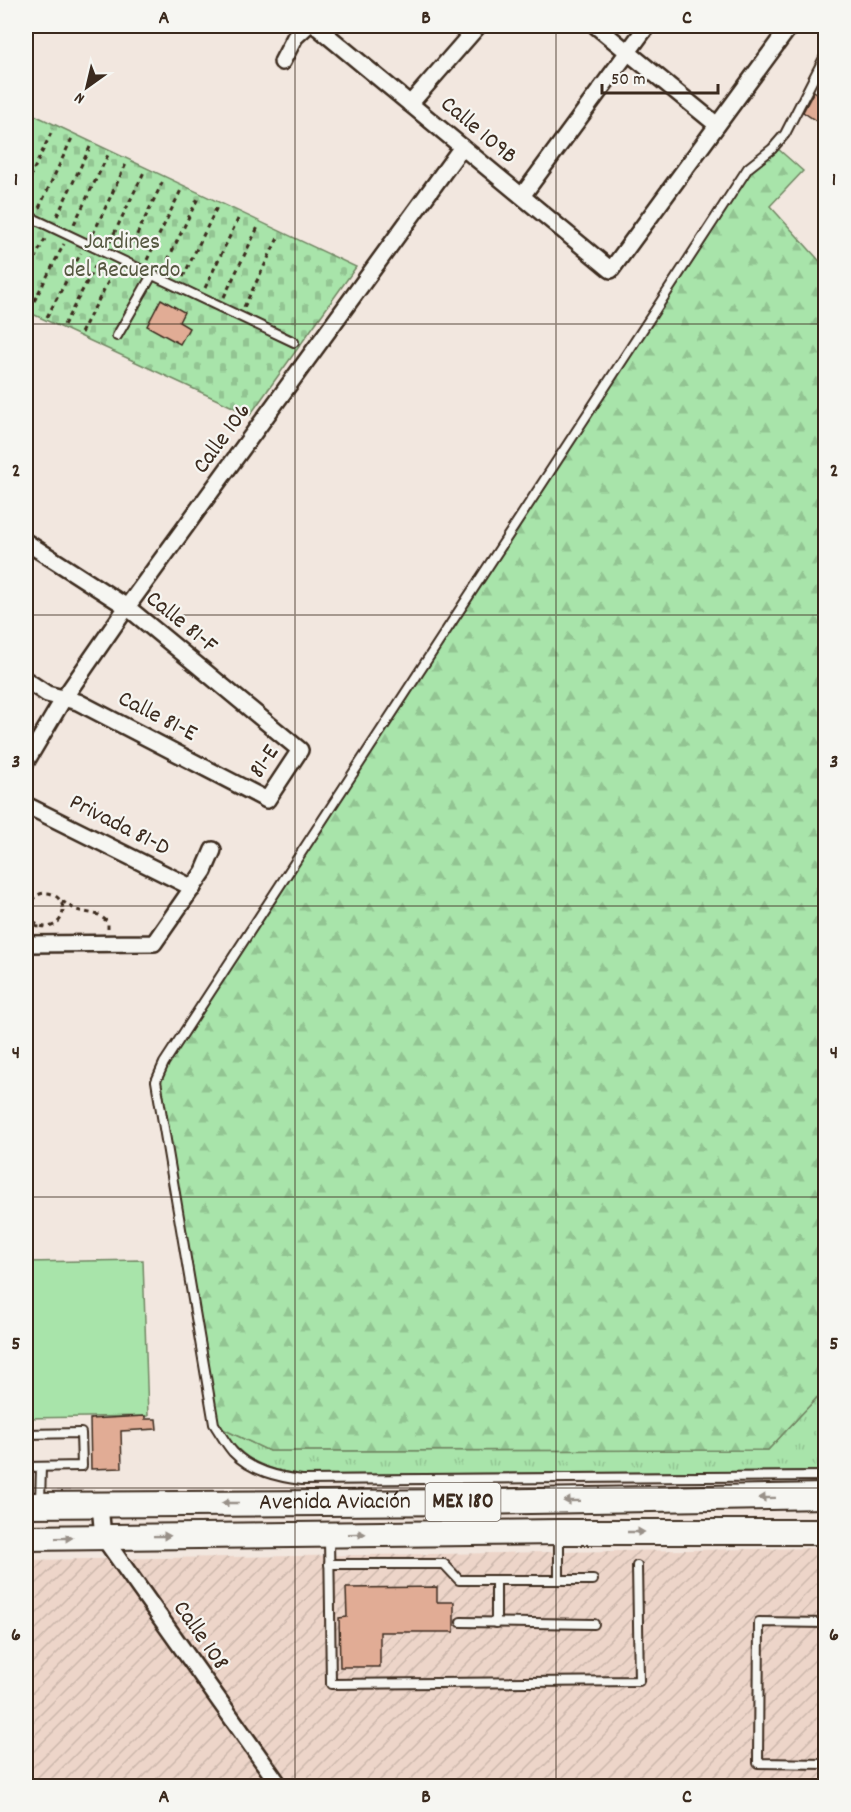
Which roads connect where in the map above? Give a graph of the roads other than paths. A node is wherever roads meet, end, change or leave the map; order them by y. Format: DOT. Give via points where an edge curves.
graph roads {
  1 [pos="307,26"];
  2 [pos="316,26"];
  3 [pos="478,26"];
  4 [pos="596,26"];
  5 [pos="647,26"];
  6 [pos="790,26"];
  7 [pos="628,52"];
  8 [pos="825,54"];
  9 [pos="282,62"];
  10 [pos="820,63"];
  11 [pos="825,70"];
  12 [pos="410,104"];
  13 [pos="717,125"];
  14 [pos="462,147"];
  15 [pos="522,196"];
  16 [pos="26,215"];
  17 [pos="152,275"];
  18 [pos="117,336"];
  19 [pos="294,342"];
  20 [pos="26,542"];
  21 [pos="127,607"];
  22 [pos="26,680"];
  23 [pos="64,698"];
  24 [pos="300,750"];
  25 [pos="26,762"];
  26 [pos="267,800"];
  27 [pos="26,805"];
  28 [pos="213,850"];
  29 [pos="193,888"];
  30 [pos="26,944"];
  31 [pos="26,1434"];
  32 [pos="26,1467"];
  33 [pos="41,1467"];
  34 [pos="825,1476"];
  35 [pos="825,1497"];
  36 [pos="33,1505"];
  37 [pos="100,1505"];
  38 [pos="559,1532"];
  39 [pos="825,1532"];
  40 [pos="329,1535"];
  41 [pos="103,1537"];
  42 [pos="26,1538"];
  43 [pos="329,1564"];
  44 [pos="637,1566"];
  45 [pos="496,1580"];
  46 [pos="559,1580"];
  47 [pos="593,1580"];
  48 [pos="461,1622"];
  49 [pos="496,1623"];
  50 [pos="825,1623"];
  51 [pos="594,1624"];
  52 [pos="825,1764"];
  53 [pos="280,1786"];
  1 -- 9 [label="street" via="295,37"];
  2 -- 12 [label="street, Calle 109B"];
  3 -- 12 [label="street"];
  4 -- 7 [label="street"];
  5 -- 7 [label="street"];
  6 -- 13 [label="street"];
  7 -- 13 [label="street"];
  7 -- 15 [label="street"];
  8 -- 10 [label="lane"];
  10 -- 11 [label="lane"];
  10 -- 34 [label="lane" via="785,134 748,168 164,1063 156,1082 214,1424 233,1452 254,1467 277,1477 302,1480"];
  12 -- 14 [label="street, Calle 109B"];
  13 -- 15 [label="street, Calle 109B" via="611,270"];
  14 -- 15 [label="street, Calle 109B"];
  14 -- 21 [label="street, Calle 106"];
  16 -- 17 [label="lane"];
  17 -- 18 [label="lane"];
  17 -- 19 [label="lane"];
  20 -- 21 [label="street, Calle 81-F"];
  21 -- 23 [label="street, Calle 106"];
  21 -- 24 [label="street, Calle 81-F"];
  22 -- 23 [label="street, Calle 81-E" via="47,694"];
  23 -- 25 [label="street, Calle 106"];
  23 -- 26 [label="street, Calle 81-E"];
  24 -- 26 [label="street, 81-E"];
  27 -- 29 [label="street, Privada 81-D"];
  28 -- 29 [label="street"];
  29 -- 30 [label="street" via="154,943"];
  31 -- 33 [label="lane" via="81,1433 82,1466"];
  32 -- 33 [label="lane"];
  33 -- 36 [label="lane"];
  35 -- 37 [label="main road, Avenida Aviación / MEX 180, one-way"];
  36 -- 37 [label="main road, Avenida Aviación / MEX 180"];
  37 -- 41 [label="street"];
  38 -- 39 [label="main road, Avenida Aviación / MEX 180, one-way"];
  40 -- 38 [label="main road, Avenida Aviación / MEX 180, one-way"];
  38 -- 46 [label="lane"];
  41 -- 40 [label="main road, Avenida Aviación / MEX 180, one-way"];
  40 -- 43 [label="lane"];
  42 -- 41 [label="main road, Avenida Aviación / MEX 180, one-way"];
  41 -- 53 [label="street, Calle 108"];
  43 -- 44 [label="lane" via="331,1684 639,1681"];
  43 -- 45 [label="lane" via="444,1564 459,1580"];
  45 -- 46 [label="lane"];
  45 -- 49 [label="lane"];
  46 -- 47 [label="lane"];
  48 -- 49 [label="lane"];
  49 -- 51 [label="lane"];
  50 -- 52 [label="lane" via="759,1622 758,1763"];
}
